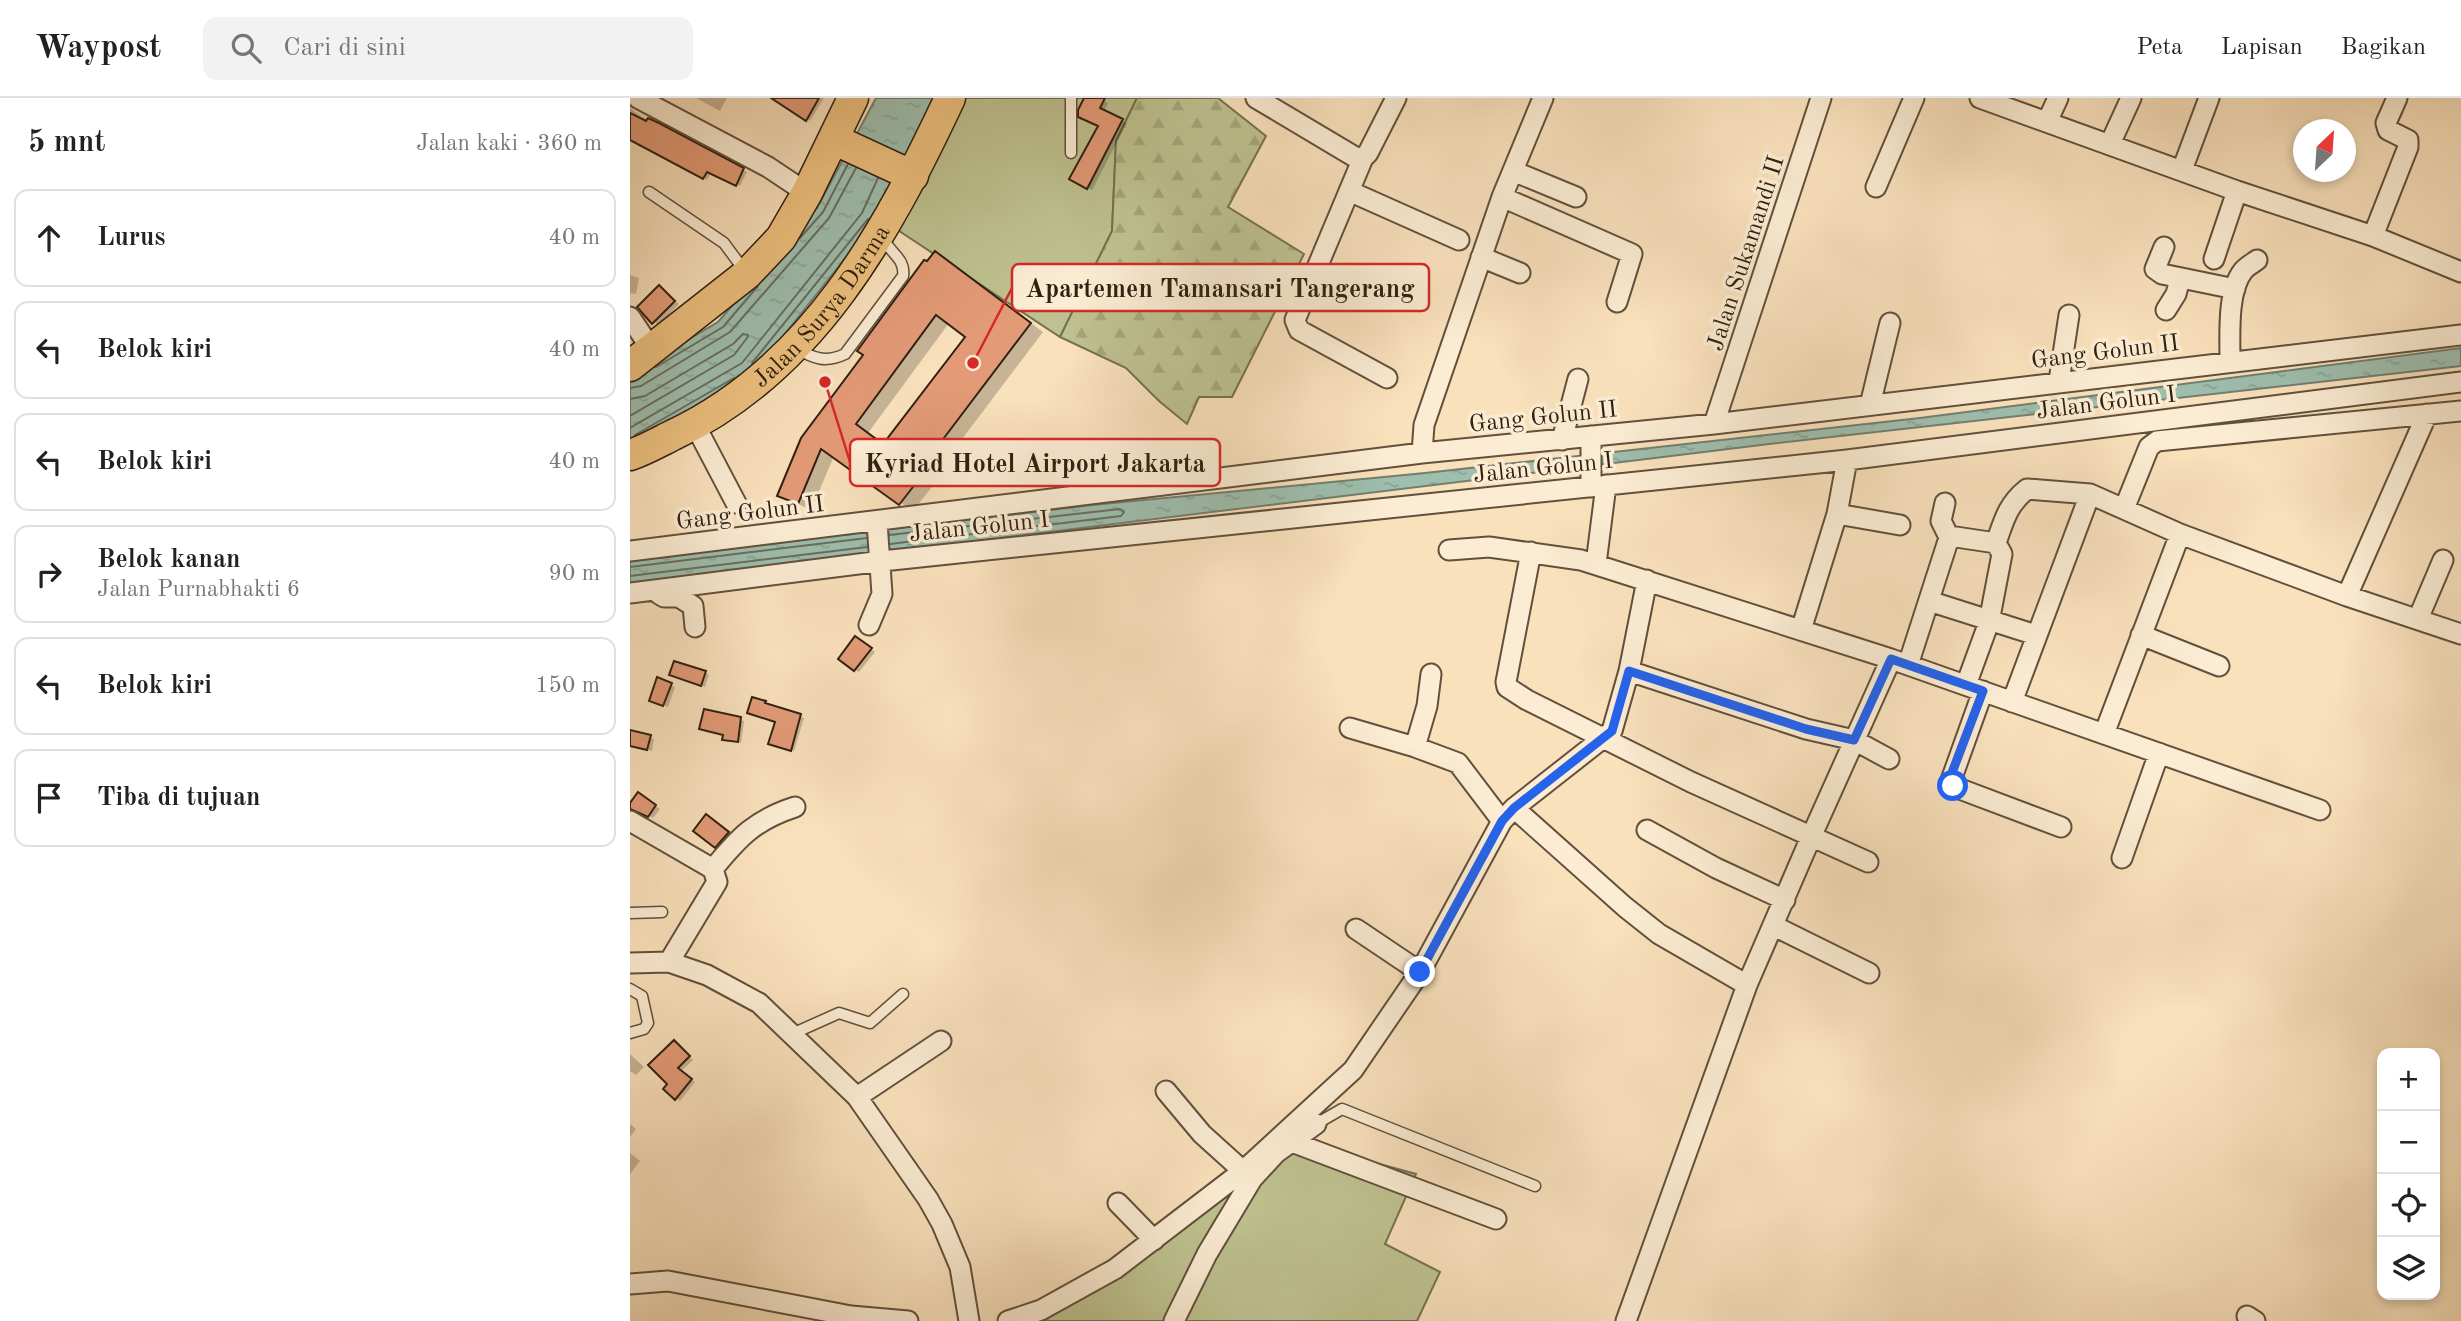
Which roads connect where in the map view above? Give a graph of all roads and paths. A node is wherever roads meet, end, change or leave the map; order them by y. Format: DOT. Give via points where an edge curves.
graph roads {
  1 [pos="638,98"];
  2 [pos="950,98"];
  3 [pos="1071,98"];
  4 [pos="1256,98"];
  5 [pos="1396,98"];
  6 [pos="1543,98"];
  7 [pos="1821,98"];
  8 [pos="1914,98"];
  9 [pos="2058,98"];
  10 [pos="2131,98"];
  11 [pos="2209,98"];
  12 [pos="2397,98"];
  13 [pos="852,100"];
  14 [pos="1993,100"];
  15 [pos="2047,122"];
  16 [pos="2110,144"];
  17 [pos="848,146"];
  18 [pos="1070,153"];
  19 [pos="1363,158"];
  20 [pos="2182,170"];
  21 [pos="1513,171"];
  22 [pos="908,174"];
  23 [pos="813,182"];
  24 [pos="1876,187"];
  25 [pos="1349,191"];
  26 [pos="2237,191"];
  27 [pos="649,192"];
  28 [pos="1502,197"];
  29 [pos="1576,197"];
  30 [pos="881,232"];
  31 [pos="2373,236"];
  32 [pos="1459,240"];
  33 [pos="2164,247"];
  34 [pos="1480,257"];
  35 [pos="2214,259"];
  36 [pos="2257,260"];
  37 [pos="2461,272"];
  38 [pos="1520,273"];
  39 [pos="747,274"];
  40 [pos="2180,279"];
  41 [pos="2235,289"];
  42 [pos="1617,302"];
  43 [pos="2166,310"];
  44 [pos="2069,315"];
  45 [pos="630,317"];
  46 [pos="1890,323"];
  47 [pos="2461,335"];
  48 [pos="793,346"];
  49 [pos="641,358"];
  50 [pos="2230,361"];
  51 [pos="1387,378"];
  52 [pos="1578,379"];
  53 [pos="2059,382"];
  54 [pos="2461,382"];
  55 [pos="1870,405"];
  56 [pos="2461,411"];
  57 [pos="2427,414"];
  58 [pos="1714,424"];
  59 [pos="695,425"];
  60 [pos="1562,440"];
  61 [pos="1592,441"];
  62 [pos="1422,453"];
  63 [pos="630,455"];
  64 [pos="1847,460"];
  65 [pos="1596,480"];
  66 [pos="2090,494"];
  67 [pos="736,503"];
  68 [pos="1945,503"];
  69 [pos="2124,509"];
  70 [pos="1837,514"];
  71 [pos="877,524"];
  72 [pos="1900,525"];
  73 [pos="2180,534"];
  74 [pos="1950,539"];
  75 [pos="1996,543"];
  76 [pos="1449,550"];
  77 [pos="630,551"];
  78 [pos="1531,552"];
  79 [pos="881,558"];
  80 [pos="2443,560"];
  81 [pos="1597,565"];
  82 [pos="1647,580"];
  83 [pos="657,590"];
  84 [pos="630,593"];
  85 [pos="2347,596"];
  86 [pos="1929,601"];
  87 [pos="2418,619"];
  88 [pos="1989,622"];
  89 [pos="869,625"];
  90 [pos="695,627"];
  91 [pos="1801,630"];
  92 [pos="2461,634"];
  93 [pos="2036,635"];
  94 [pos="2141,635"];
  95 [pos="1899,662"];
  96 [pos="2220,666"];
  97 [pos="1629,671"];
  98 [pos="1431,674"];
  99 [pos="1975,688"];
  100 [pos="2012,702"];
  101 [pos="1350,728"];
  102 [pos="2104,734"];
  103 [pos="1605,738"];
  104 [pos="1854,740"];
  105 [pos="1415,747"];
  106 [pos="2159,753"];
  107 [pos="1889,759"];
  108 [pos="795,807"];
  109 [pos="2320,810"];
  110 [pos="1508,814"];
  111 [pos="630,821"];
  112 [pos="2061,827"];
  113 [pos="1647,830"];
  114 [pos="1811,837"];
  115 [pos="2122,859"];
  116 [pos="1868,862"];
  117 [pos="713,869"];
  118 [pos="1785,900"];
  119 [pos="662,912"];
  120 [pos="630,913"];
  121 [pos="1774,926"];
  122 [pos="1356,929"];
  123 [pos="669,962"];
  124 [pos="630,963"];
  125 [pos="1420,972"];
  126 [pos="1869,973"];
  127 [pos="1747,985"];
  128 [pos="630,989"];
  129 [pos="903,994"];
  130 [pos="630,1033"];
  131 [pos="792,1034"];
  132 [pos="941,1041"];
  133 [pos="1166,1091"];
  134 [pos="857,1097"];
  135 [pos="1316,1124"];
  136 [pos="1292,1142"];
  137 [pos="1243,1171"];
  138 [pos="1535,1186"];
  139 [pos="1118,1203"];
  140 [pos="1496,1219"];
  141 [pos="1154,1240"];
  142 [pos="630,1284"];
  143 [pos="858,1318"];
  144 [pos="908,1321"];
  145 [pos="969,1321"];
  146 [pos="1008,1321"];
  147 [pos="1174,1321"];
  148 [pos="1626,1321"];
  1 -- 23 [label="street" via="768,167"];
  2 -- 22 [label="main road, Jalan Surya Darma"];
  3 -- 18 [label="lane"];
  4 -- 19 [label="street"];
  5 -- 19 [label="street"];
  6 -- 21 [label="street"];
  7 -- 58 [label="street, Jalan Sukamandi II"];
  8 -- 24 [label="street"];
  9 -- 15 [label="street"];
  10 -- 16 [label="street"];
  11 -- 20 [label="street"];
  12 -- 31 [label="street" via="2386,122 2388,130 2408,140 2408,147"];
  13 -- 17 [label="main road" via="845,133"];
  13 -- 23 [label="main road"];
  14 -- 15 [label="street"];
  15 -- 16 [label="street"];
  16 -- 20 [label="street"];
  17 -- 22 [label="main road"];
  17 -- 23 [label="main road" via="833,154"];
  19 -- 25 [label="street"];
  20 -- 26 [label="street"];
  21 -- 28 [label="street"];
  21 -- 29 [label="street"];
  22 -- 30 [label="main road, Jalan Surya Darma"];
  23 -- 39 [label="main road" via="781,238"];
  25 -- 32 [label="street"];
  25 -- 51 [label="street" via="1295,320 1299,330"];
  26 -- 31 [label="street"];
  26 -- 35 [label="street"];
  27 -- 39 [label="lane" via="724,243"];
  28 -- 34 [label="street"];
  28 -- 42 [label="street" via="1632,254"];
  30 -- 48 [label="main road, Jalan Surya Darma" via="840,295"];
  30 -- 48 [label="lane" via="886,245 902,261 903,276 845,354 831,361"];
  31 -- 37 [label="street"];
  33 -- 40 [label="street" via="2155,269"];
  34 -- 38 [label="street"];
  34 -- 62 [label="street" via="1424,425"];
  36 -- 41 [label="street" via="2243,271"];
  39 -- 49 [label="main road"];
  40 -- 41 [label="street"];
  40 -- 43 [label="street"];
  41 -- 50 [label="street"];
  44 -- 53 [label="street"];
  45 -- 49 [label="street"];
  46 -- 55 [label="street"];
  47 -- 50 [label="street, Gang Golun II"];
  48 -- 59 [label="main road, Jalan Surya Darma" via="740,397"];
  50 -- 53 [label="street, Gang Golun II"];
  52 -- 60 [label="street"];
  53 -- 55 [label="street, Gang Golun II"];
  54 -- 64 [label="street, Jalan Golun I"];
  55 -- 58 [label="street, Gang Golun II"];
  56 -- 57 [label="street"];
  57 -- 69 [label="street" via="2157,441 2149,447"];
  57 -- 85 [label="street"];
  58 -- 61 [label="street, Gang Golun II"];
  59 -- 63 [label="main road, Jalan Surya Darma"];
  59 -- 67 [label="street"];
  60 -- 61 [label="street, Gang Golun II"];
  60 -- 62 [label="street, Gang Golun II"];
  61 -- 65 [label="street"];
  62 -- 71 [label="street, Gang Golun II"];
  64 -- 65 [label="street, Jalan Golun I"];
  64 -- 70 [label="street"];
  65 -- 79 [label="street, Jalan Golun I"];
  65 -- 81 [label="street"];
  66 -- 69 [label="street"];
  66 -- 75 [label="street" via="2028,489 2007,510"];
  66 -- 93 [label="street"];
  68 -- 74 [label="street" via="1941,521"];
  69 -- 73 [label="street"];
  70 -- 72 [label="street"];
  70 -- 91 [label="street"];
  71 -- 77 [label="street, Gang Golun II"];
  71 -- 79 [label="street"];
  73 -- 85 [label="street"];
  73 -- 94 [label="street"];
  74 -- 75 [label="street"];
  74 -- 86 [label="street"];
  75 -- 88 [label="street" via="2002,554"];
  76 -- 78 [label="street" via="1489,547"];
  78 -- 81 [label="street"];
  78 -- 103 [label="street" via="1507,687"];
  79 -- 83 [label="street, Jalan Golun I"];
  79 -- 89 [label="street" via="883,594"];
  80 -- 87 [label="street"];
  81 -- 82 [label="street"];
  82 -- 91 [label="street"];
  82 -- 97 [label="street"];
  83 -- 84 [label="street, Jalan Golun I"];
  83 -- 90 [label="street" via="664,597 679,597 693,606"];
  85 -- 87 [label="street"];
  86 -- 88 [label="street"];
  86 -- 95 [label="street"];
  87 -- 92 [label="street"];
  88 -- 93 [label="street"];
  88 -- 99 [label="street"];
  91 -- 95 [label="street"];
  93 -- 100 [label="street"];
  94 -- 96 [label="street"];
  94 -- 102 [label="street"];
  95 -- 99 [label="street"];
  95 -- 104 [label="street"];
  97 -- 103 [label="street" via="1612,731"];
  97 -- 104 [label="street" via="1806,729"];
  98 -- 105 [label="street"];
  99 -- 100 [label="street"];
  99 -- 112 [label="street" via="1950,783"];
  100 -- 102 [label="street"];
  101 -- 105 [label="street"];
  102 -- 106 [label="street"];
  103 -- 110 [label="street"];
  103 -- 114 [label="street"];
  104 -- 107 [label="street"];
  104 -- 114 [label="street"];
  105 -- 110 [label="street" via="1458,763"];
  106 -- 109 [label="street"];
  106 -- 115 [label="street"];
  108 -- 117 [label="street" via="771,815 745,832"];
  110 -- 125 [label="street"];
  110 -- 127 [label="street" via="1670,941"];
  111 -- 117 [label="street"];
  113 -- 118 [label="street"];
  114 -- 116 [label="street"];
  114 -- 118 [label="street"];
  117 -- 123 [label="street" via="717,882"];
  118 -- 121 [label="street"];
  119 -- 120 [label="lane"];
  121 -- 126 [label="street"];
  121 -- 127 [label="street"];
  122 -- 125 [label="street"];
  123 -- 124 [label="street"];
  123 -- 131 [label="street" via="707,975 759,1003"];
  125 -- 137 [label="street" via="1353,1070"];
  127 -- 148 [label="street"];
  128 -- 130 [label="lane" via="642,996 648,1023"];
  129 -- 131 [label="lane" via="870,1023 839,1013"];
  131 -- 134 [label="street"];
  132 -- 134 [label="street"];
  133 -- 137 [label="street"];
  134 -- 145 [label="street" via="942,1224 960,1267"];
  135 -- 136 [label="street"];
  135 -- 138 [label="lane" via="1342,1109"];
  136 -- 140 [label="street"];
  136 -- 147 [label="street" via="1252,1179"];
  137 -- 141 [label="street"];
  139 -- 141 [label="street"];
  141 -- 146 [label="street" via="1115,1269 1051,1305"];
  142 -- 143 [label="street" via="668,1281"];
  143 -- 144 [label="street"];
}
